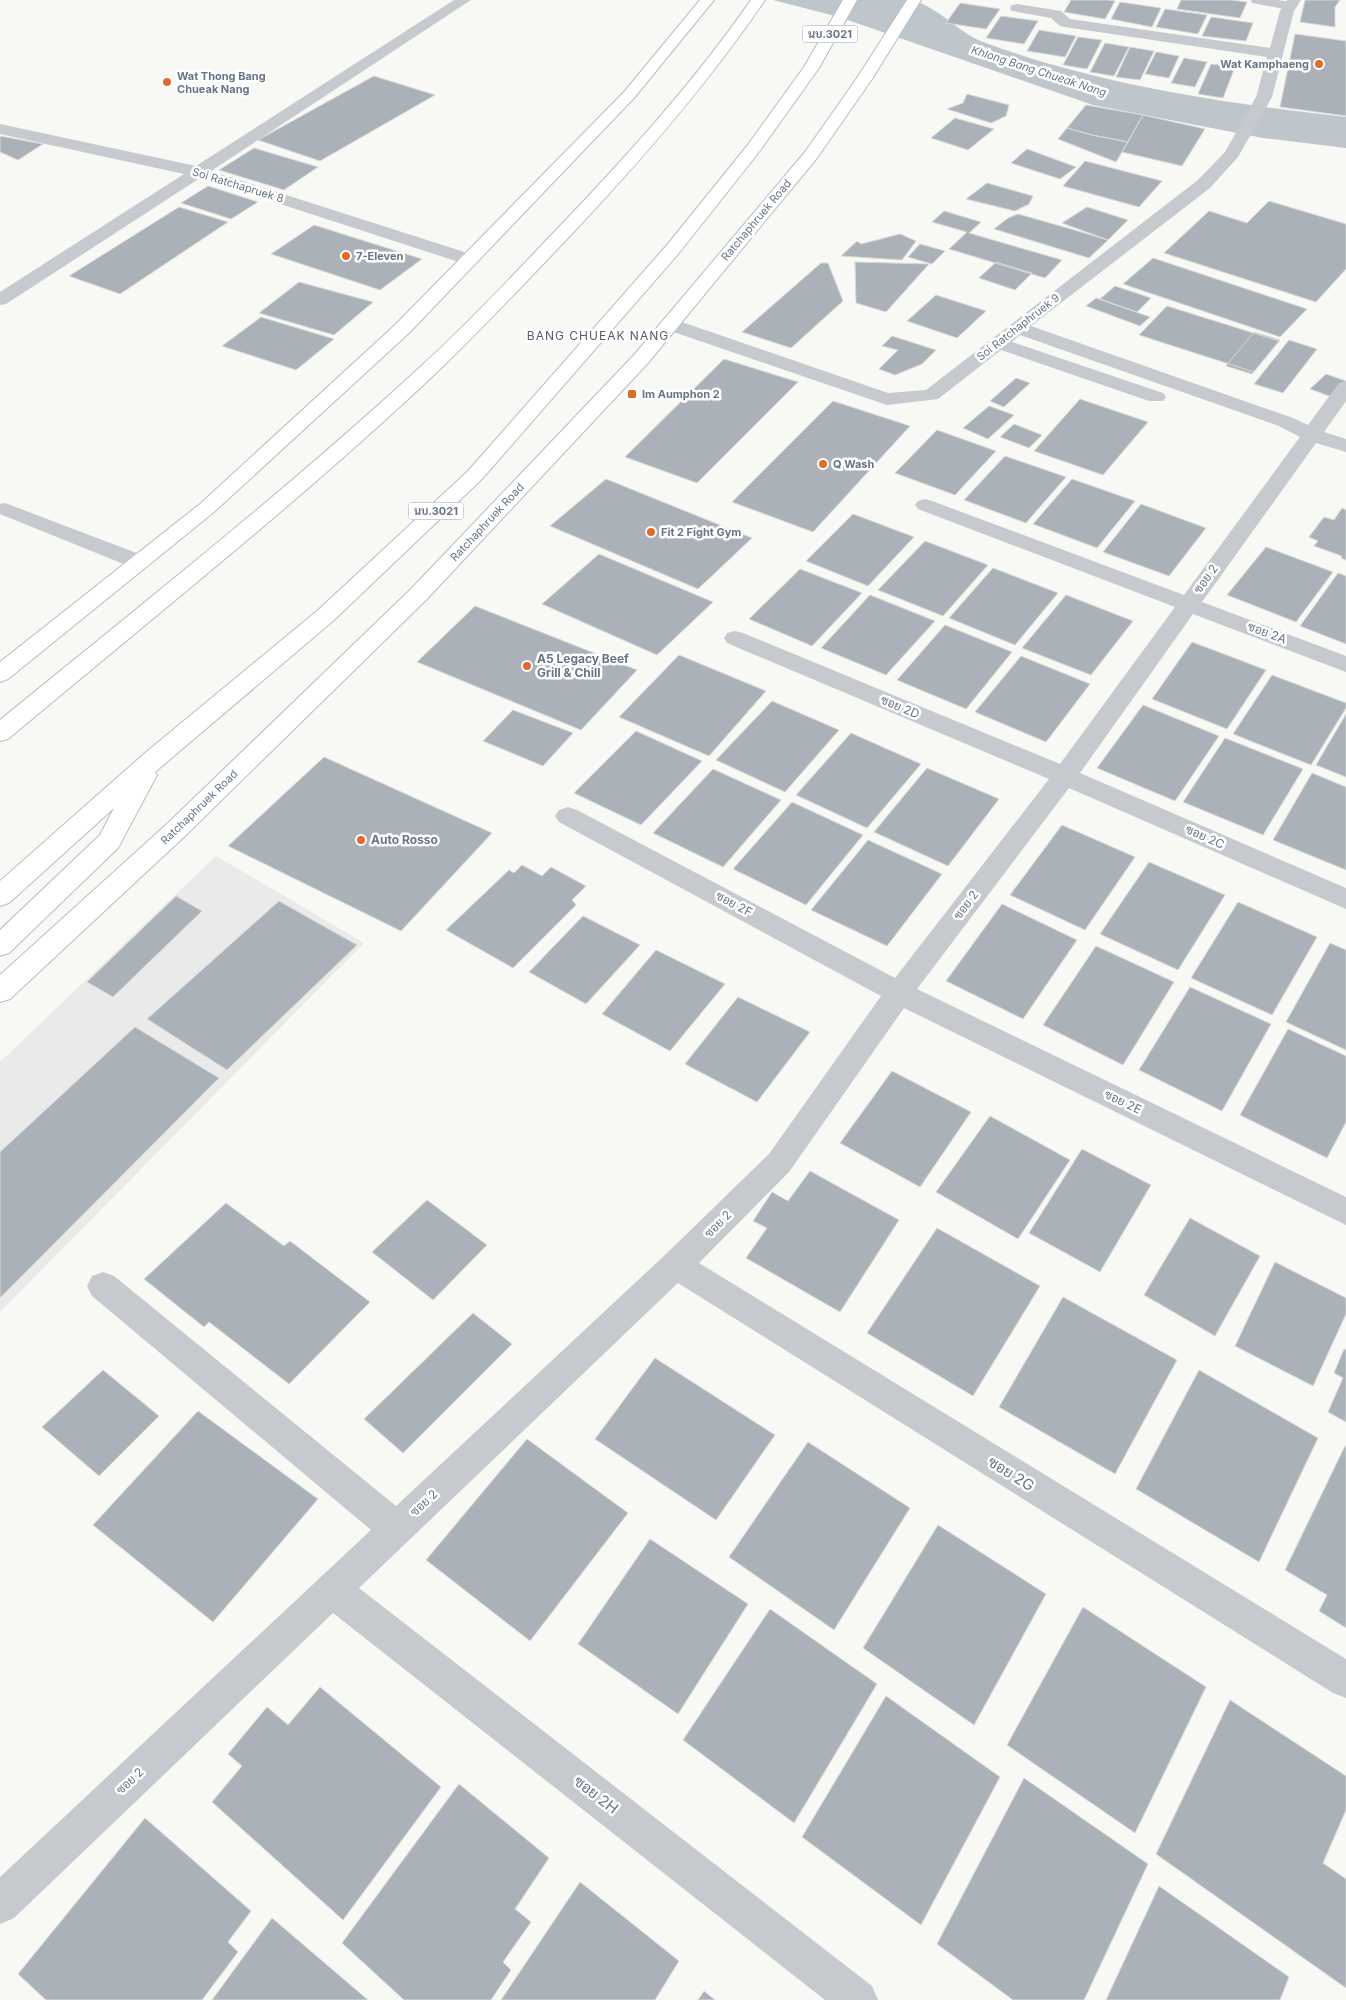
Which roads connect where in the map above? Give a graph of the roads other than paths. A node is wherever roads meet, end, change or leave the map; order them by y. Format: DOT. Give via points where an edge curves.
graph roads {
  1 [pos="464,0"];
  2 [pos="707,0"];
  3 [pos="758,0"];
  4 [pos="850,0"];
  5 [pos="914,0"];
  6 [pos="1256,0"];
  7 [pos="1292,3"];
  8 [pos="1017,8"];
  9 [pos="1277,54"];
  10 [pos="0,129"];
  11 [pos="199,172"];
  12 [pos="471,260"];
  13 [pos="0,300"];
  14 [pos="669,324"];
  15 [pos="1018,328"];
  16 [pos="998,343"];
  17 [pos="1346,387"];
  18 [pos="1177,405"];
  19 [pos="1310,434"];
  20 [pos="1272,438"];
  21 [pos="1346,446"];
  22 [pos="925,505"];
  23 [pos="5,509"];
  24 [pos="140,562"];
  25 [pos="1188,603"];
  26 [pos="735,638"];
  27 [pos="1346,664"];
  28 [pos="0,674"];
  29 [pos="5,728"];
  30 [pos="154,759"];
  31 [pos="1065,776"];
  32 [pos="568,816"];
  33 [pos="0,896"];
  34 [pos="1346,899"];
  35 [pos="0,946"];
  36 [pos="0,991"];
  37 [pos="899,993"];
  38 [pos="1346,1212"];
  39 [pos="676,1265"];
  40 [pos="103,1286"];
  41 [pos="397,1529"];
  42 [pos="334,1590"];
  43 [pos="1346,1680"];
  44 [pos="0,1904"];
  45 [pos="858,2000"];
  1 -- 11 [label="street"];
  2 -- 12 [label="main road" via="629,95"];
  3 -- 29 [label="main road" via="648,141 546,252 426,372 278,502"];
  4 -- 30 [label="main road, นบ.3021" via="811,68 753,149 673,250 475,474 325,616"];
  5 -- 14 [label="main road, Ratchaphruek Road" via="810,155"];
  6 -- 7 [label="lane"];
  7 -- 9 [label="street, Soi Ratchaphruek 9" via="1287,11"];
  8 -- 9 [label="street" via="1056,14 1065,23"];
  9 -- 15 [label="street, Soi Ratchaphruek 9" via="1264,97 1232,154 1204,184"];
  10 -- 11 [label="street, Soi Ratchapruek 8"];
  11 -- 12 [label="street, Soi Ratchapruek 8"];
  11 -- 13 [label="street"];
  12 -- 24 [label="main road" via="402,329 207,508"];
  14 -- 16 [label="street, Soi Ratchaphruek 9" via="887,399 931,395"];
  14 -- 36 [label="main road, Ratchaphruek Road" via="641,360 419,594 177,829"];
  15 -- 16 [label="street, Soi Ratchaphruek 9"];
  15 -- 19 [label="street" via="1286,422"];
  16 -- 18 [label="street"];
  17 -- 19 [label="street, ซอย 2"];
  19 -- 20 [label="street"];
  19 -- 21 [label="street"];
  19 -- 25 [label="street, ซอย 2"];
  22 -- 25 [label="street, ซอย 2A"];
  23 -- 24 [label="street"];
  24 -- 28 [label="main road"];
  25 -- 27 [label="street, ซอย 2A"];
  25 -- 31 [label="street, ซอย 2"];
  26 -- 31 [label="street, ซอย 2D"];
  30 -- 33 [label="main road, นบ.3021"];
  30 -- 35 [label="main road" via="109,841"];
  31 -- 34 [label="street, ซอย 2C"];
  31 -- 37 [label="street, ซอย 2"];
  32 -- 37 [label="street, ซอย 2F"];
  37 -- 38 [label="street, ซอย 2E"];
  37 -- 39 [label="street, ซอย 2" via="778,1163"];
  39 -- 41 [label="street, ซอย 2"];
  39 -- 43 [label="street, ซอย 2G"];
  40 -- 41 [label="street"];
  41 -- 42 [label="street, ซอย 2"];
  42 -- 44 [label="street, ซอย 2"];
  42 -- 45 [label="street, ซอย 2H"];
}
